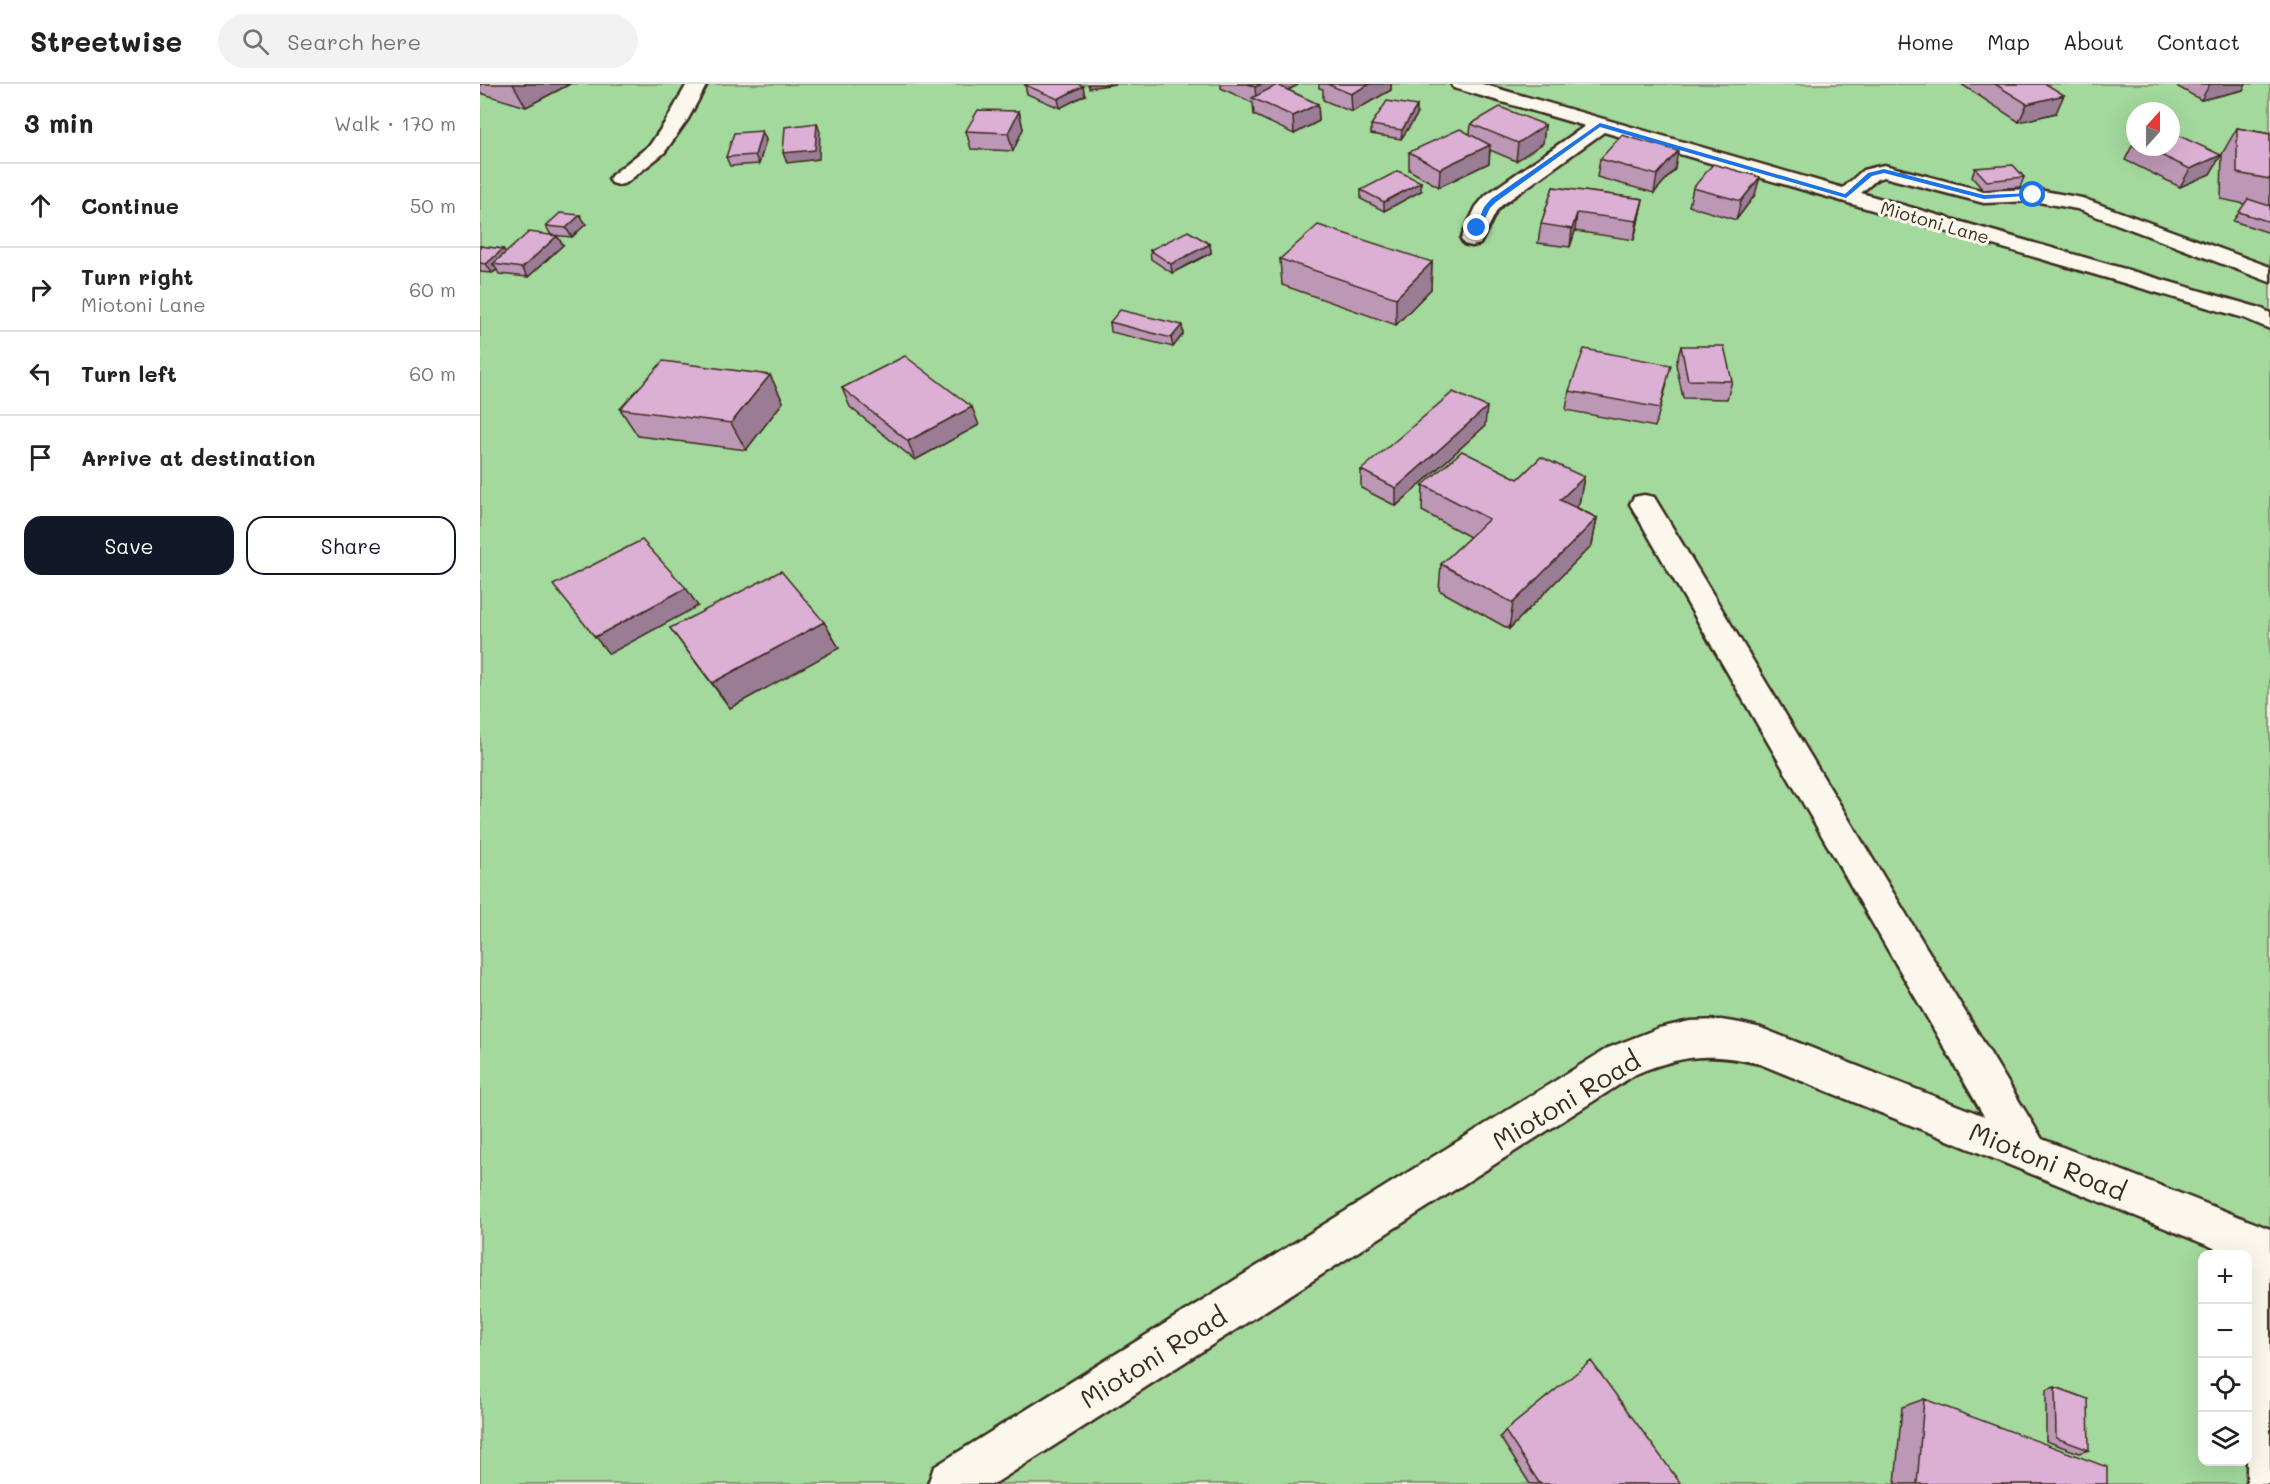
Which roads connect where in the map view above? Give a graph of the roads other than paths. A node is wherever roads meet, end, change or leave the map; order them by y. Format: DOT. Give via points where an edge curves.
graph roads {
  1 [pos="697,84"];
  2 [pos="1467,85"];
  3 [pos="1600,125"];
  4 [pos="620,179"];
  5 [pos="1846,196"];
  6 [pos="1472,238"];
  7 [pos="2270,274"];
  8 [pos="2270,322"];
  9 [pos="1644,504"];
  10 [pos="2027,1152"];
  11 [pos="2262,1247"];
  12 [pos="951,1484"];
  13 [pos="2270,1484"];
  1 -- 4 [label="street" via="657,149"];
  2 -- 3 [label="street, Miotoni Lane"];
  3 -- 5 [label="street, Miotoni Lane"];
  3 -- 6 [label="street" via="1494,200"];
  5 -- 7 [label="street" via="1870,174 1884,171 1984,197 2033,195 2059,199 2109,213"];
  5 -- 8 [label="street, Miotoni Lane" via="2252,313"];
  9 -- 10 [label="street"];
  10 -- 11 [label="street, Miotoni Road"];
  10 -- 12 [label="street, Miotoni Road" via="1761,1046 1705,1036 1666,1043 1622,1062"];
  11 -- 13 [label="street"];
}
